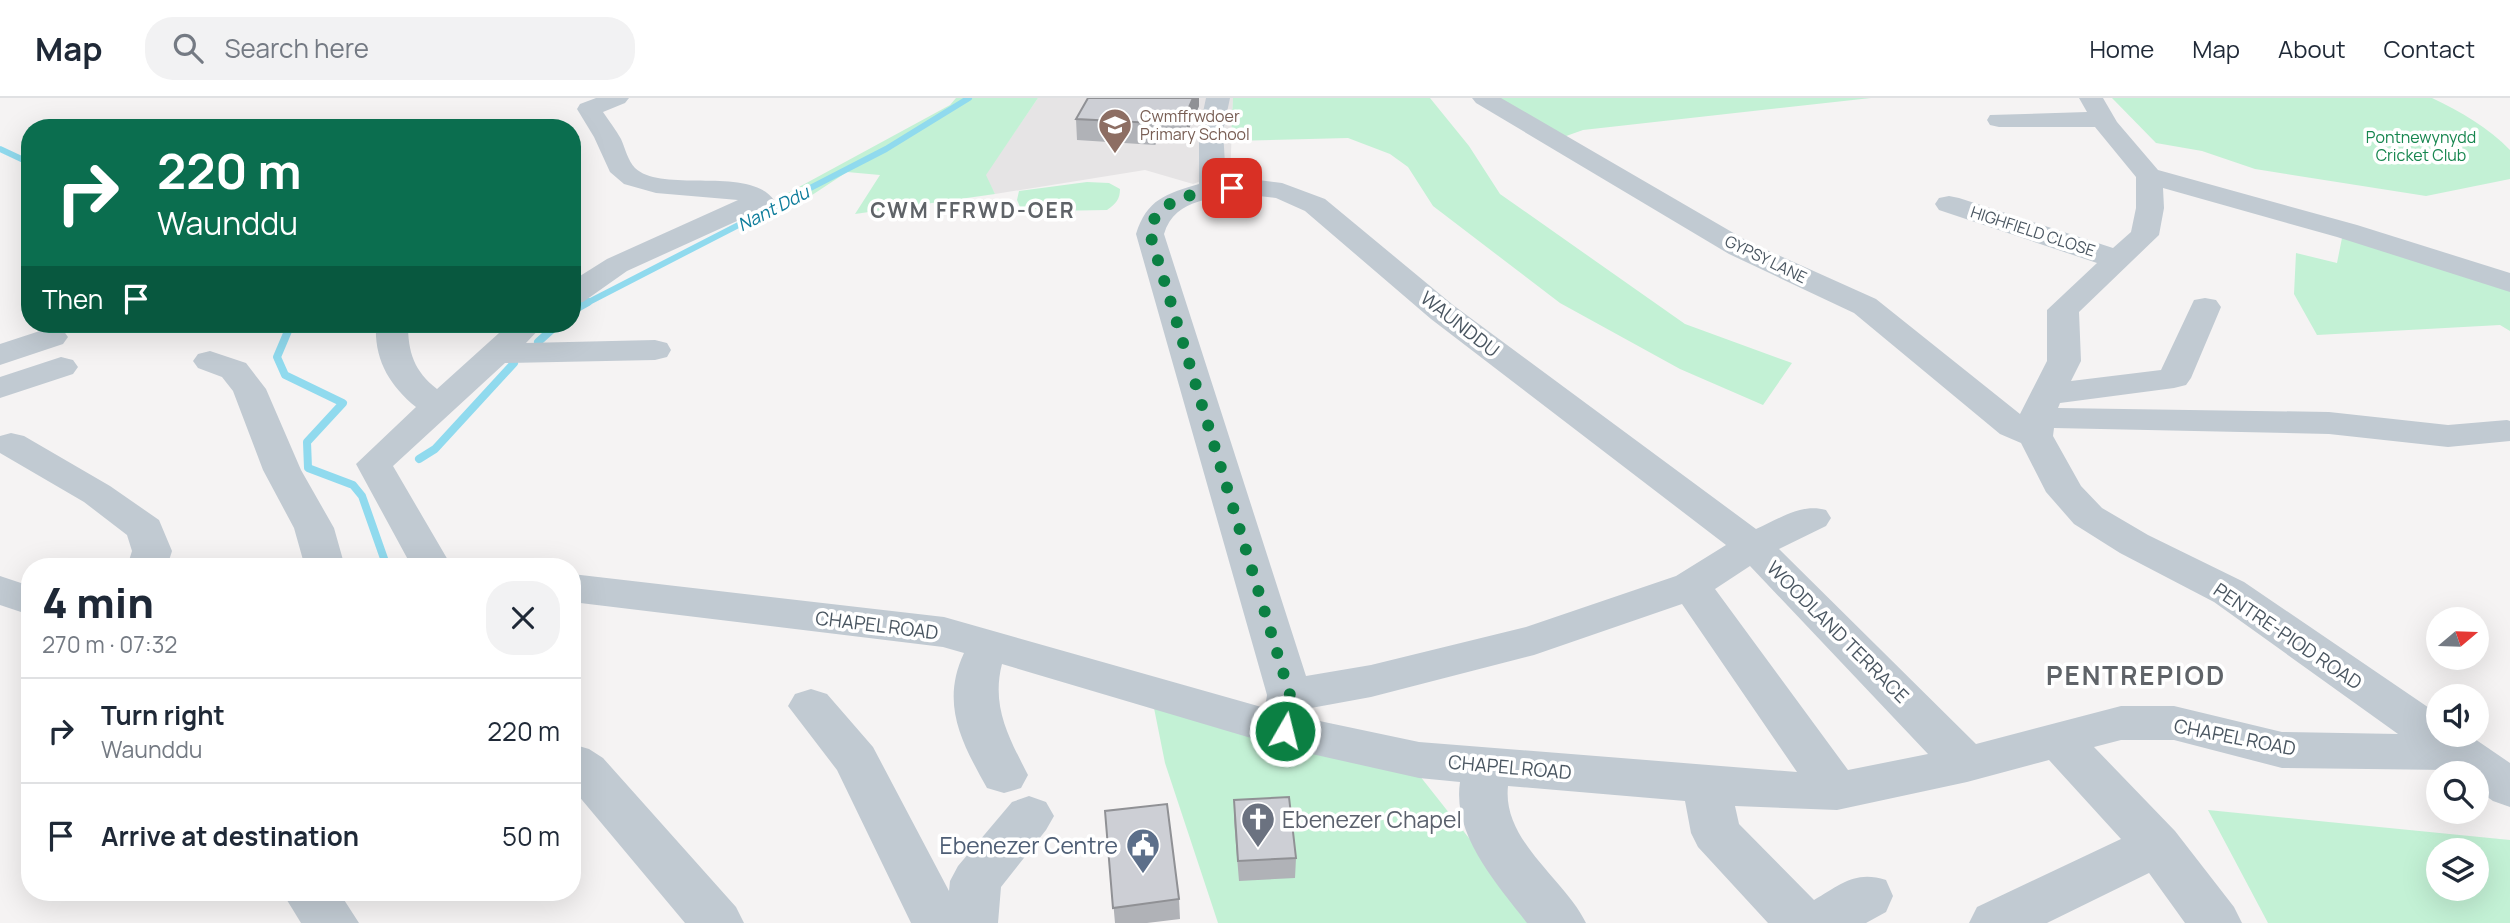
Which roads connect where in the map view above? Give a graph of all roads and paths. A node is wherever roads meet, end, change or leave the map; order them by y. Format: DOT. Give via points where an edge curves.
graph roads {
  1 [pos="617,98"];
  2 [pos="1218,98"];
  3 [pos="1484,98"];
  4 [pos="2097,109"];
  5 [pos="1999,120"];
  6 [pos="2149,176"];
  7 [pos="1213,189"];
  8 [pos="1949,204"];
  9 [pos="2116,259"];
  10 [pos="2510,283"];
  11 [pos="581,289"];
  12 [pos="2204,307"];
  13 [pos="391,333"];
  14 [pos="518,333"];
  15 [pos="35,337"];
  16 [pos="654,350"];
  17 [pos="495,353"];
  18 [pos="0,355"];
  19 [pos="210,361"];
  20 [pos="0,388"];
  21 [pos="439,406"];
  22 [pos="2041,423"];
  23 [pos="2507,432"];
  24 [pos="11,444"];
  25 [pos="1812,518"];
  26 [pos="1753,546"];
  27 [pos="150,558"];
  28 [pos="322,558"];
  29 [pos="427,558"];
  30 [pos="1691,586"];
  31 [pos="581,588"];
  32 [pos="0,590"];
  33 [pos="21,598"];
  34 [pos="988,647"];
  35 [pos="811,706"];
  36 [pos="1288,713"];
  37 [pos="2057,738"];
  38 [pos="2456,752"];
  39 [pos="1486,764"];
  40 [pos="1967,764"];
  41 [pos="581,768"];
  42 [pos="1706,785"];
  43 [pos="2510,788"];
  44 [pos="1837,791"];
  45 [pos="2157,845"];
  46 [pos="1867,896"];
  47 [pos="315,901"];
  48 [pos="332,923"];
  49 [pos="717,923"];
  50 [pos="938,923"];
  51 [pos="971,923"];
  52 [pos="1559,923"];
  53 [pos="1802,923"];
  54 [pos="1819,923"];
  55 [pos="1996,923"];
  56 [pos="2215,923"];
  1 -- 11 [label="street" via="589,109 623,172 644,183 736,191 760,200 617,265"];
  2 -- 7 [label="street" via="1211,131"];
  3 -- 22 [label="street, GYPSY LANE" via="1740,248 1865,306 2013,426"];
  4 -- 5 [label="street" via="2063,117"];
  4 -- 6 [label="street"];
  6 -- 9 [label="street" via="2150,208 2144,235"];
  6 -- 10 [label="street"];
  7 -- 26 [label="street, WAUNDDU" via="1282,191 1315,205 1442,313"];
  7 -- 36 [label="street, WAUNDDU" via="1179,199 1156,215 1150,234"];
  8 -- 9 [label="street, HIGHFIELD CLOSE"];
  9 -- 22 [label="street" via="2063,310 2064,361"];
  12 -- 22 [label="street" via="2174,378"];
  13 -- 21 [label="street" via="394,358 407,383"];
  14 -- 17 [label="street"];
  15 -- 18 [label="street"];
  15 -- 20 [label="street"];
  16 -- 17 [label="street"];
  17 -- 21 [label="street"];
  19 -- 28 [label="street" via="234,370 249,389 282,470 314,528"];
  21 -- 29 [label="street" via="374,464"];
  22 -- 23 [label="street" via="2151,418 2329,423 2448,436"];
  22 -- 38 [label="street, PENTRE-PIOD ROAD" via="2065,492 2088,516 2153,556 2229,592"];
  24 -- 27 [label="street" via="97,494 145,529"];
  25 -- 26 [label="street, WOODLAND TERRACE"];
  26 -- 30 [label="street"];
  26 -- 40 [label="street, WOODLAND TERRACE"];
  30 -- 36 [label="street" via="1534,640 1371,681"];
  30 -- 44 [label="street"];
  31 -- 34 [label="street, CHAPEL ROAD" via="944,632"];
  32 -- 33 [label="street"];
  34 -- 36 [label="street, CHAPEL ROAD"];
  34 -- 51 [label="street" via="974,682 974,703 984,735 1016,795 976,881"];
  35 -- 50 [label="street" via="856,760"];
  36 -- 39 [label="street, CHAPEL ROAD" via="1419,760"];
  37 -- 38 [label="street, CHAPEL ROAD" via="2121,723 2174,723 2282,750"];
  37 -- 40 [label="street, CHAPEL ROAD"];
  37 -- 45 [label="street"];
  38 -- 43 [label="street, PENTRE-PIOD ROAD"];
  39 -- 42 [label="street, CHAPEL ROAD"];
  39 -- 52 [label="street" via="1482,797 1500,851"];
  40 -- 44 [label="street, CHAPEL ROAD"];
  41 -- 49 [label="street"];
  42 -- 44 [label="street, CHAPEL ROAD"];
  42 -- 53 [label="street" via="1716,833"];
  45 -- 55 [label="street"];
  45 -- 56 [label="street"];
  46 -- 54 [label="street"];
  47 -- 48 [label="street"];
}
